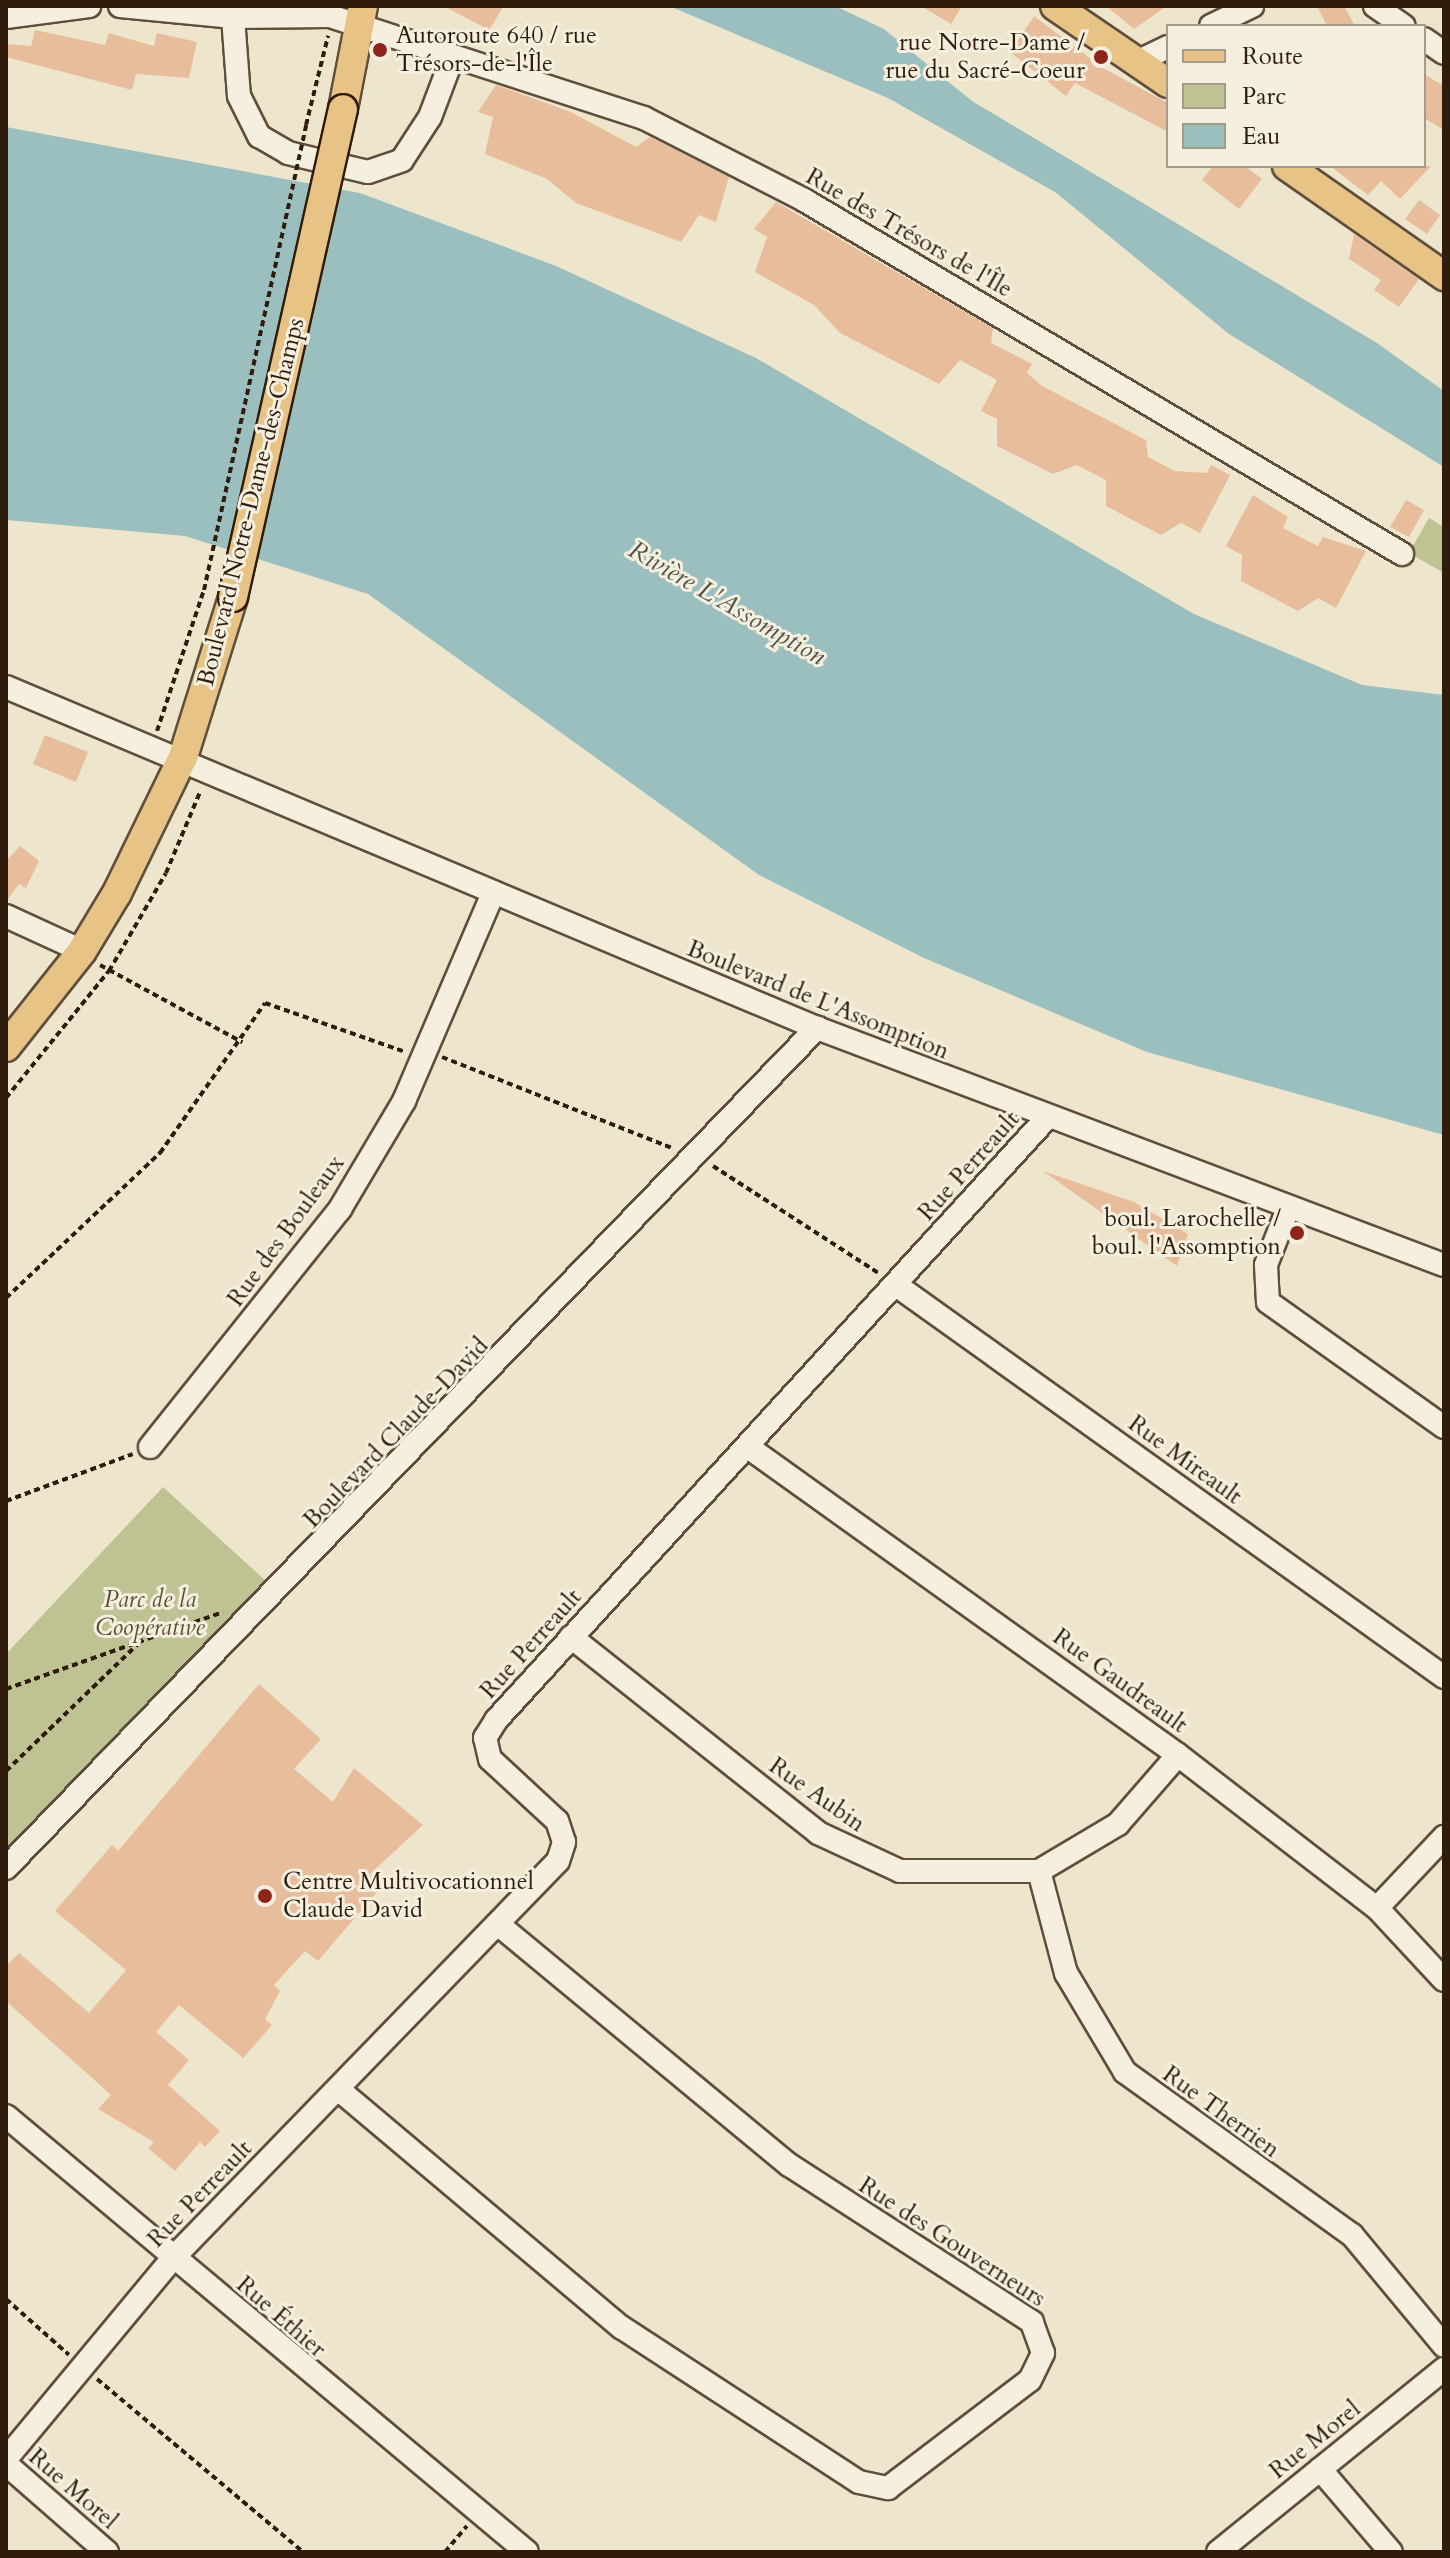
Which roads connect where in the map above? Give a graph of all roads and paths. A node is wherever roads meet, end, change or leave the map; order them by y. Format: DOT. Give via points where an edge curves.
graph roads {
  1 [pos="89,6"];
  2 [pos="120,6"];
  3 [pos="1055,6"];
  4 [pos="1252,6"];
  5 [pos="1375,6"];
  6 [pos="361,16"];
  7 [pos="6,17"];
  8 [pos="233,17"];
  9 [pos="1215,24"];
  10 [pos="1401,24"];
  11 [pos="1426,40"];
  12 [pos="326,41"];
  13 [pos="1166,48"];
  14 [pos="1444,53"];
  15 [pos="453,56"];
  16 [pos="1137,62"];
  17 [pos="1166,82"];
  18 [pos="1290,168"];
  19 [pos="1444,276"];
  20 [pos="1402,554"];
  21 [pos="6,687"];
  22 [pos="160,727"];
  23 [pos="183,757"];
  24 [pos="201,792"];
  25 [pos="492,896"];
  26 [pos="6,916"];
  27 [pos="82,951"];
  28 [pos="109,971"];
  29 [pos="817,1028"];
  30 [pos="242,1042"];
  31 [pos="6,1047"];
  32 [pos="422,1058"];
  33 [pos="6,1098"];
  34 [pos="1045,1120"];
  35 [pos="697,1158"];
  36 [pos="1287,1211"];
  37 [pos="1444,1265"];
  38 [pos="896,1285"];
  39 [pos="6,1298"];
  40 [pos="1444,1427"];
  41 [pos="150,1447"];
  42 [pos="748,1447"];
  43 [pos="6,1501"];
  44 [pos="237,1607"];
  45 [pos="571,1637"];
  46 [pos="142,1641"];
  47 [pos="1444,1677"];
  48 [pos="6,1689"];
  49 [pos="1178,1755"];
  50 [pos="6,1771"];
  51 [pos="1444,1837"];
  52 [pos="6,1868"];
  53 [pos="1039,1871"];
  54 [pos="1377,1908"];
  55 [pos="498,1924"];
  56 [pos="1444,1980"];
  57 [pos="338,2089"];
  58 [pos="6,2116"];
  59 [pos="173,2258"];
  60 [pos="6,2299"];
  61 [pos="1444,2346"];
  62 [pos="82,2367"];
  63 [pos="1444,2369"];
  64 [pos="6,2461"];
  65 [pos="1320,2469"];
  66 [pos="476,2515"];
  67 [pos="107,2552"];
  68 [pos="303,2552"];
  69 [pos="445,2552"];
  70 [pos="527,2552"];
  71 [pos="1218,2552"];
  72 [pos="1391,2552"];
  1 -- 7 [label="street"];
  2 -- 8 [label="street, Rue des Trésors de l'Île"];
  3 -- 16 [label="main road"];
  4 -- 9 [label="street"];
  5 -- 10 [label="street"];
  6 -- 8 [label="street, Rue des Trésors de l'Île"];
  6 -- 15 [label="street, Rue des Trésors de l'Île"];
  6 -- 23 [label="main road, Boulevard Notre-Dame-des-Champs, bridge" via="233,597"];
  8 -- 15 [label="street" via="239,96 259,136 288,153 368,172 402,160 430,117"];
  11 -- 14 [label="street"];
  12 -- 22 [label="path, Boulevard Notre-Dame-des-Champs, bridge" via="204,590"];
  13 -- 16 [label="street"];
  15 -- 20 [label="street, Rue des Trésors de l'Île" via="644,118 696,143"];
  16 -- 17 [label="main road"];
  18 -- 19 [label="main road"];
  21 -- 23 [label="street, Boulevard de L'Assomption"];
  23 -- 25 [label="street, Boulevard de L'Assomption"];
  23 -- 27 [label="main road, Boulevard Notre-Dame-des-Champs"];
  24 -- 28 [label="path" via="166,873"];
  25 -- 29 [label="street, Boulevard de L'Assomption"];
  25 -- 32 [label="street, Rue des Bouleaux"];
  26 -- 27 [label="street"];
  27 -- 28 [label="path"];
  27 -- 31 [label="main road, Boulevard Notre-Dame-des-Champs"];
  28 -- 30 [label="path"];
  28 -- 33 [label="path"];
  29 -- 34 [label="street, Boulevard de L'Assomption"];
  29 -- 35 [label="street, Boulevard Claude-David"];
  30 -- 32 [label="path" via="265,1003"];
  30 -- 39 [label="path" via="142,1172"];
  32 -- 35 [label="path" via="449,1057"];
  32 -- 41 [label="street, Rue des Bouleaux" via="340,1209"];
  34 -- 36 [label="street, Boulevard de L'Assomption"];
  34 -- 38 [label="street, Rue Perreault"];
  35 -- 38 [label="path" via="748,1182"];
  35 -- 52 [label="street, Boulevard Claude-David"];
  36 -- 37 [label="street, Boulevard de L'Assomption"];
  36 -- 40 [label="street" via="1266,1265 1268,1302"];
  38 -- 42 [label="street, Rue Perreault"];
  38 -- 47 [label="street, Rue Mireault"];
  41 -- 43 [label="path"];
  42 -- 45 [label="street, Rue Perreault"];
  42 -- 49 [label="street, Rue Gaudreault"];
  44 -- 46 [label="path"];
  45 -- 53 [label="street, Rue Aubin" via="818,1833 859,1856 943,1876"];
  45 -- 55 [label="street, Rue Perreault" via="485,1738 490,1759 557,1821 564,1842 558,1861"];
  46 -- 48 [label="path"];
  46 -- 50 [label="path"];
  49 -- 53 [label="street, Rue Aubin" via="1118,1824"];
  49 -- 54 [label="street, Rue Gaudreault"];
  51 -- 54 [label="street"];
  53 -- 61 [label="street, Rue Therrien" via="1066,1973 1125,2072 1352,2235"];
  54 -- 56 [label="street, Rue Gaudreault"];
  55 -- 57 [label="street, Rue Perreault"];
  55 -- 57 [label="street, Rue des Gouverneurs" via="789,2165 1032,2322 1043,2353 1030,2380 888,2488 859,2482 621,2327"];
  57 -- 59 [label="street, Rue Perreault"];
  58 -- 59 [label="street, Rue Éthier"];
  59 -- 62 [label="street, Rue Perreault"];
  59 -- 66 [label="street, Rue Éthier"];
  60 -- 62 [label="path"];
  62 -- 64 [label="street, Rue Perreault"];
  62 -- 68 [label="path"];
  63 -- 65 [label="street, Rue Morel"];
  64 -- 67 [label="street, Rue Morel"];
  65 -- 71 [label="street, Rue Morel"];
  65 -- 72 [label="street"];
  66 -- 69 [label="path"];
  66 -- 70 [label="street, Rue Éthier"];
}
